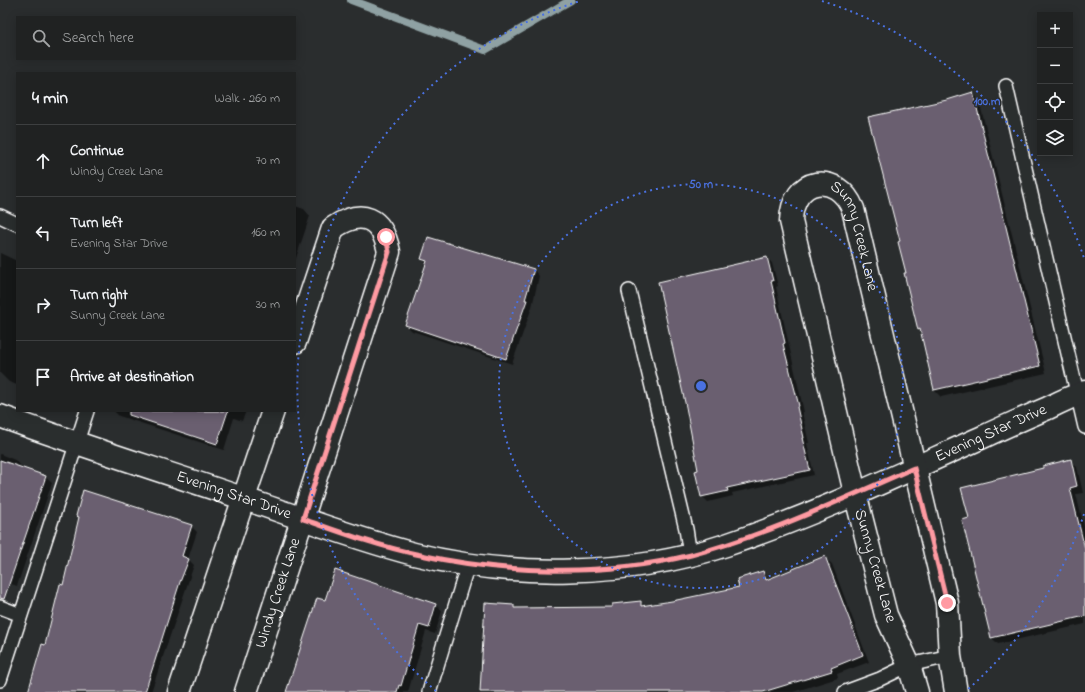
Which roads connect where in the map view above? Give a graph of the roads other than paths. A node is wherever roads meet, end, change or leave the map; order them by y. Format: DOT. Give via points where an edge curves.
graph roads {
  1 [pos="1006,86"];
  2 [pos="0,216"];
  3 [pos="16,224"];
  4 [pos="629,291"];
  5 [pos="296,339"];
  6 [pos="1081,393"];
  7 [pos="87,412"];
  8 [pos="273,412"];
  9 [pos="0,416"];
  10 [pos="1085,428"];
  11 [pos="77,444"];
  12 [pos="914,468"];
  13 [pos="855,493"];
  14 [pos="245,499"];
  15 [pos="303,519"];
  16 [pos="690,555"];
  17 [pos="468,564"];
  18 [pos="0,607"];
  19 [pos="21,615"];
  20 [pos="950,656"];
  21 [pos="909,665"];
  22 [pos="0,680"];
  23 [pos="179,692"];
  24 [pos="246,692"];
  25 [pos="429,692"];
  26 [pos="845,692"];
  27 [pos="917,692"];
  28 [pos="956,692"];
  1 -- 6 [label="lane"];
  2 -- 3 [label="lane"];
  4 -- 16 [label="lane"];
  5 -- 15 [label="street, Windy Creek Lane" via="333,228 351,217 364,217 374,221 386,237 389,252"];
  6 -- 10 [label="lane"];
  6 -- 12 [label="street, Evening Star Drive"];
  7 -- 11 [label="lane"];
  8 -- 14 [label="street"];
  9 -- 11 [label="street, Evening Star Drive"];
  11 -- 14 [label="street, Evening Star Drive"];
  11 -- 19 [label="lane"];
  12 -- 13 [label="street, Evening Star Drive"];
  12 -- 13 [label="street, Sunny Creek Lane" via="849,197 831,184 818,184 806,188 797,195 791,221"];
  12 -- 20 [label="street, Sunny Creek Lane" via="947,603"];
  13 -- 16 [label="street, Evening Star Drive" via="760,533"];
  13 -- 21 [label="street, Sunny Creek Lane" via="886,615"];
  14 -- 15 [label="street, Evening Star Drive"];
  14 -- 23 [label="street"];
  15 -- 17 [label="street, Evening Star Drive" via="415,554"];
  15 -- 24 [label="street, Windy Creek Lane"];
  16 -- 17 [label="street, Evening Star Drive" via="647,563 551,570"];
  17 -- 25 [label="lane"];
  18 -- 19 [label="lane"];
  19 -- 22 [label="lane"];
  20 -- 21 [label="lane"];
  20 -- 28 [label="street, Sunny Creek Lane"];
  21 -- 26 [label="lane"];
  21 -- 27 [label="street, Sunny Creek Lane"];
}
